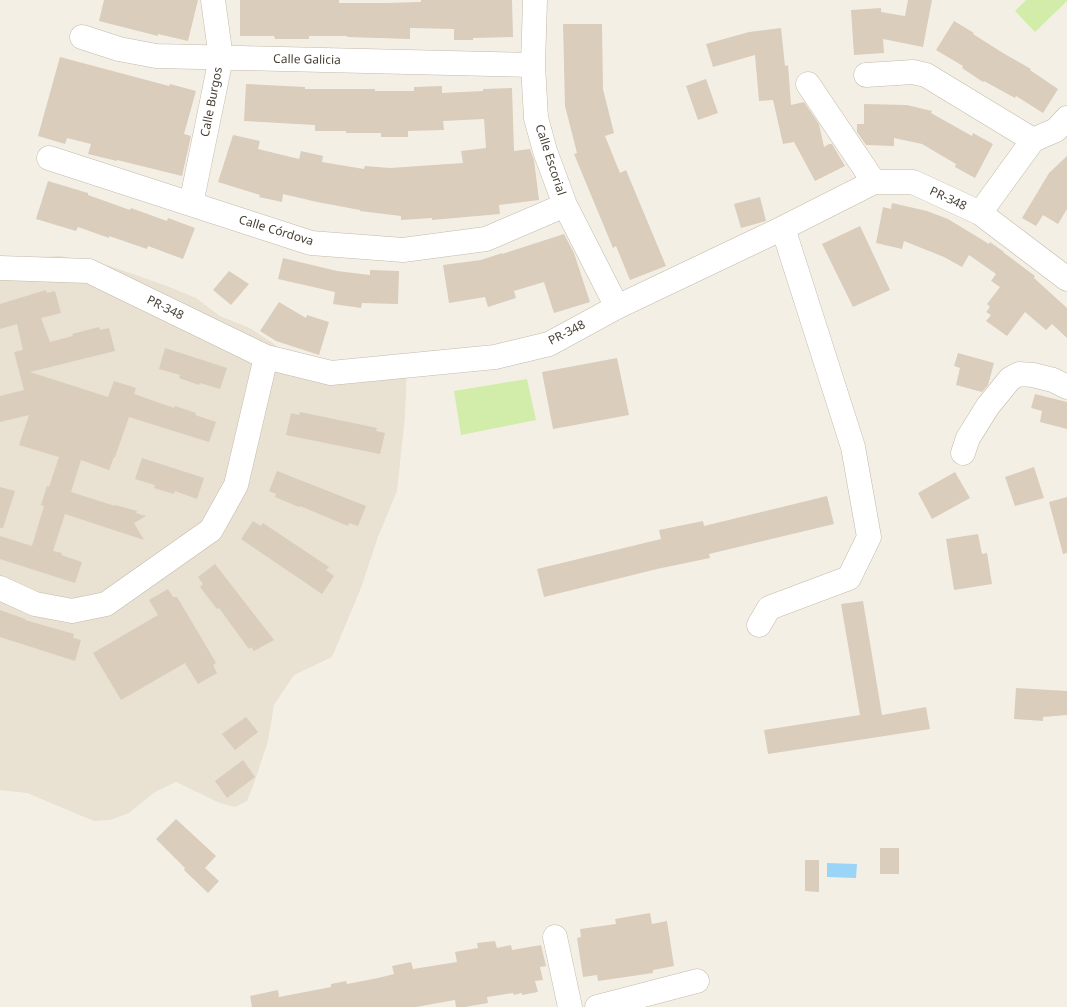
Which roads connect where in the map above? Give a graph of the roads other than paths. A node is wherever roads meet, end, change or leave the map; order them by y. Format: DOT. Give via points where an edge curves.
graph roads {
  1 [pos="213,0"];
  2 [pos="534,0"];
  3 [pos="82,37"];
  4 [pos="221,58"];
  5 [pos="533,65"];
  6 [pos="866,75"];
  7 [pos="808,84"];
  8 [pos="1067,118"];
  9 [pos="1033,140"];
  10 [pos="49,158"];
  11 [pos="874,182"];
  12 [pos="192,204"];
  13 [pos="565,205"];
  14 [pos="980,213"];
  15 [pos="783,228"];
  16 [pos="0,268"];
  17 [pos="1067,279"];
  18 [pos="617,307"];
  19 [pos="266,357"];
  20 [pos="1067,387"];
  21 [pos="963,453"];
  22 [pos="0,588"];
  23 [pos="759,625"];
  24 [pos="555,937"];
  25 [pos="697,981"];
  26 [pos="570,1007"];
  27 [pos="597,1007"];
  1 -- 4 [label="street, Calle Burgos"];
  2 -- 5 [label="street, Calle Escorial"];
  3 -- 4 [label="street, Calle Galicia" via="156,56"];
  4 -- 5 [label="street, Calle Galicia"];
  4 -- 12 [label="street, Calle Burgos"];
  5 -- 13 [label="street, Calle Escorial" via="536,118"];
  6 -- 9 [label="street" via="913,72 926,75"];
  7 -- 11 [label="street"];
  8 -- 9 [label="street" via="1056,130"];
  9 -- 14 [label="street"];
  10 -- 12 [label="street, Calle Córdova"];
  11 -- 14 [label="street, PR-348 / PR-348" via="913,182"];
  11 -- 15 [label="street, PR-348 / PR-348"];
  12 -- 13 [label="street, Calle Córdova" via="311,243 403,250 486,238"];
  13 -- 18 [label="street, Calle Escorial"];
  14 -- 17 [label="street, PR-348 / PR-348"];
  15 -- 18 [label="street, PR-348 / PR-348"];
  15 -- 23 [label="street" via="852,447 869,537 849,578 769,608"];
  16 -- 19 [label="street, PR-348 / PR-348" via="89,271"];
  18 -- 19 [label="street, PR-348 / PR-348" via="549,344 494,357 331,373"];
  19 -- 22 [label="street" via="236,485 211,530 106,604 72,611 35,604"];
  20 -- 21 [label="street" via="1033,375 1019,374 1010,379 988,406 968,438"];
  24 -- 26 [label="street"];
  25 -- 27 [label="street"];
}
